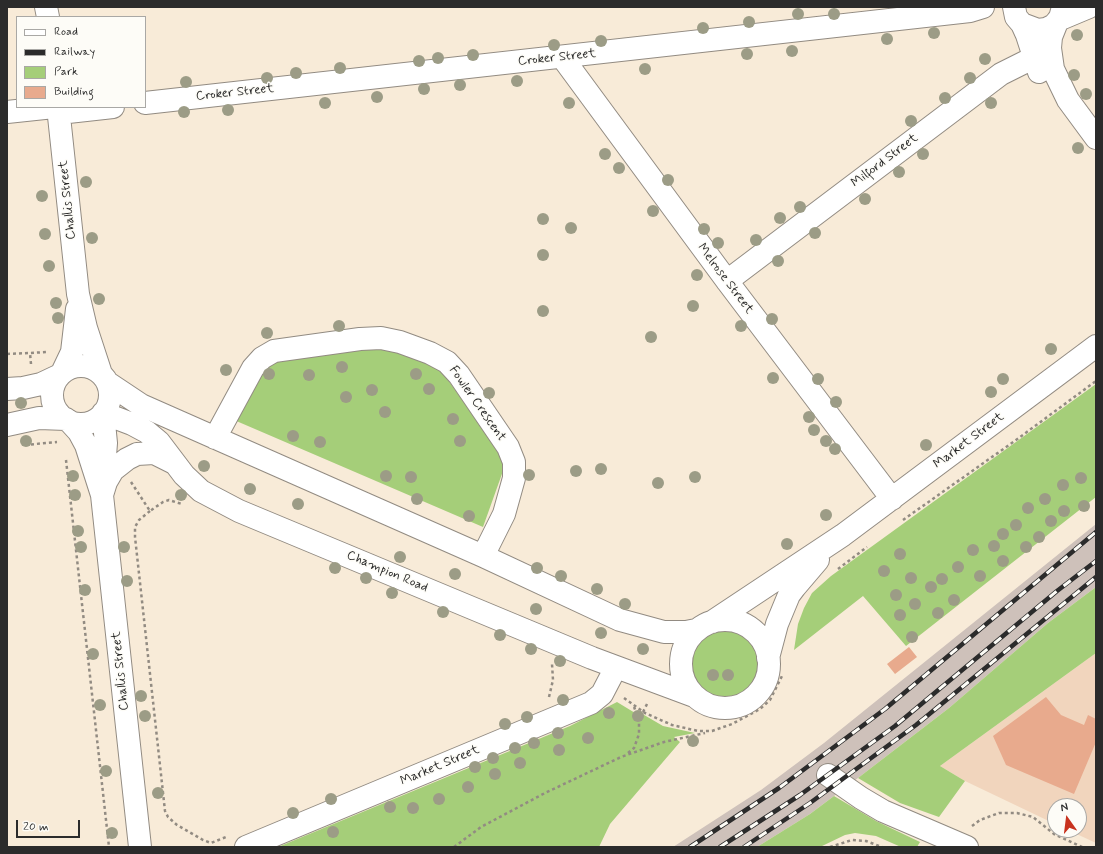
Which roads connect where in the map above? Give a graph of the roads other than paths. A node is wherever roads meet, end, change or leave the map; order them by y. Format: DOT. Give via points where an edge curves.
graph roads {
  1 [pos="1089,7"];
  2 [pos="976,9"];
  3 [pos="1059,16"];
  4 [pos="1018,17"];
  5 [pos="562,57"];
  6 [pos="1042,57"];
  7 [pos="146,103"];
  8 [pos="85,108"];
  9 [pos="57,109"];
  10 [pos="7,112"];
  11 [pos="1096,138"];
  12 [pos="726,281"];
  13 [pos="78,294"];
  14 [pos="1096,346"];
  15 [pos="61,374"];
  16 [pos="104,379"];
  17 [pos="7,389"];
  18 [pos="103,413"];
  19 [pos="67,420"];
  20 [pos="7,425"];
  21 [pos="215,438"];
  22 [pos="174,463"];
  23 [pos="102,495"];
  24 [pos="892,498"];
  25 [pos="843,535"];
  26 [pos="483,556"];
  27 [pos="704,626"];
  28 [pos="777,662"];
  29 [pos="616,667"];
  30 [pos="694,696"];
  31 [pos="828,776"];
  32 [pos="238,841"];
  33 [pos="963,845"];
  34 [pos="140,847"];
  1 -- 3 [label="street"];
  2 -- 4 [label="street, Croker Street"];
  2 -- 5 [label="street, Croker Street"];
  3 -- 4 [label="street, Croker Street" via="1050,27 1038,30"];
  3 -- 6 [label="street"];
  4 -- 6 [label="street"];
  5 -- 7 [label="street, Croker Street"];
  5 -- 12 [label="street, Melrose Street"];
  6 -- 11 [label="street" via="1039,72 1055,92 1068,100"];
  6 -- 12 [label="street, Milford Street" via="1012,68 989,83"];
  8 -- 9 [label="street"];
  9 -- 10 [label="street"];
  9 -- 13 [label="street, Challis Street"];
  12 -- 24 [label="street, Melrose Street"];
  13 -- 15 [label="street, Challis Street" via="72,352"];
  13 -- 16 [label="street, Challis Street" via="86,328"];
  14 -- 24 [label="street, Market Street"];
  15 -- 16 [label="street" via="71,367 82,366 92,368"];
  15 -- 17 [label="street" via="32,386"];
  15 -- 19 [label="street" via="53,387 53,400 56,409"];
  16 -- 18 [label="street" via="110,398"];
  16 -- 21 [label="street" via="141,405"];
  18 -- 19 [label="street" via="87,423"];
  18 -- 22 [label="street, Champion Road" via="147,432 159,442"];
  18 -- 23 [label="street, Challis Street" via="106,443"];
  19 -- 20 [label="street" via="32,419"];
  19 -- 23 [label="street, Challis Street" via="79,432 86,445"];
  21 -- 26 [label="street"];
  21 -- 26 [label="street, Fowler Crescent" via="253,368 262,358 274,351 381,338 430,352 447,362 459,375 508,447 514,462 514,478 504,514"];
  22 -- 23 [label="street" via="154,453 136,454 113,470"];
  22 -- 29 [label="street, Champion Road" via="201,490 239,511"];
  23 -- 34 [label="street, Challis Street"];
  24 -- 25 [label="street, Market Street"];
  25 -- 27 [label="street, Market Street"];
  25 -- 28 [label="street, Market Street" via="795,587 781,614"];
  26 -- 27 [label="street" via="626,622 664,632 686,632"];
  27 -- 28 [label="street" via="733,620 751,629 761,638"];
  27 -- 30 [label="street" via="686,642 680,663 682,678"];
  28 -- 30 [label="street" via="756,696 734,708 709,706"];
  29 -- 30 [label="street, Champion Road"];
  29 -- 32 [label="street, Market Street" via="599,698 586,705"];
  31 -- 33 [label="street" via="883,811"];
}
